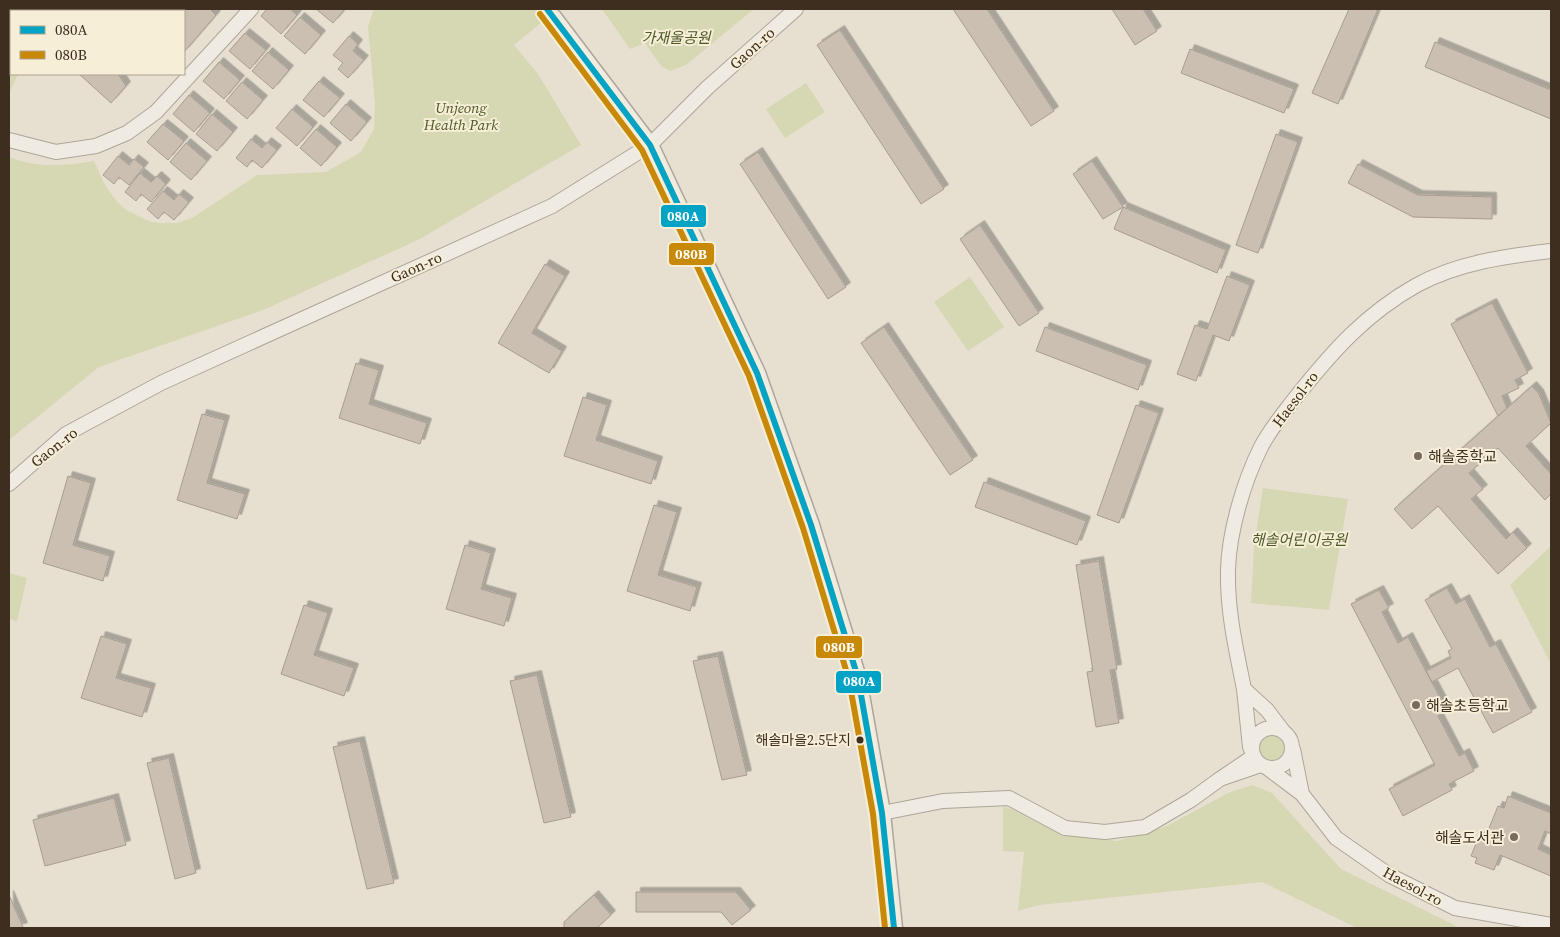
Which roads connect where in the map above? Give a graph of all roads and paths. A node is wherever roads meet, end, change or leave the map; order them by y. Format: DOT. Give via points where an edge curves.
graph roads {
  1 [pos="251,9"];
  2 [pos="796,9"];
  3 [pos="553,17"];
  4 [pos="9,140"];
  5 [pos="650,145"];
  6 [pos="1551,251"];
  7 [pos="9,484"];
  8 [pos="1244,689"];
  9 [pos="1283,731"];
  10 [pos="1293,748"];
  11 [pos="1260,763"];
  12 [pos="1302,794"];
  13 [pos="882,813"];
  14 [pos="1551,925"];
  15 [pos="894,928"];
  1 -- 4 [label="street" via="156,112 127,133 96,146 56,152"];
  2 -- 5 [label="street, Gaon-ro" via="707,88"];
  3 -- 5 [label="street"];
  5 -- 7 [label="street, Gaon-ro" via="552,206 161,383 66,434"];
  5 -- 13 [label="street" via="757,374 811,525 858,678"];
  6 -- 8 [label="street, Haesol-ro" via="1480,262 1418,284 1359,325 1280,418 1262,445 1246,482 1231,542 1229,614"];
  8 -- 9 [label="street" via="1267,710"];
  8 -- 11 [label="street, Haesol-ro" via="1250,747"];
  9 -- 10 [label="street"];
  9 -- 11 [label="street" via="1270,728 1258,733 1252,744"];
  10 -- 11 [label="street" via="1292,755 1283,766 1276,768"];
  10 -- 12 [label="street"];
  11 -- 12 [label="street"];
  11 -- 13 [label="street" via="1220,779 1145,827 1105,832 1065,828 1009,798 943,801"];
  12 -- 14 [label="street, Haesol-ro" via="1336,838 1389,875 1455,908"];
  13 -- 15 [label="street"];
}
